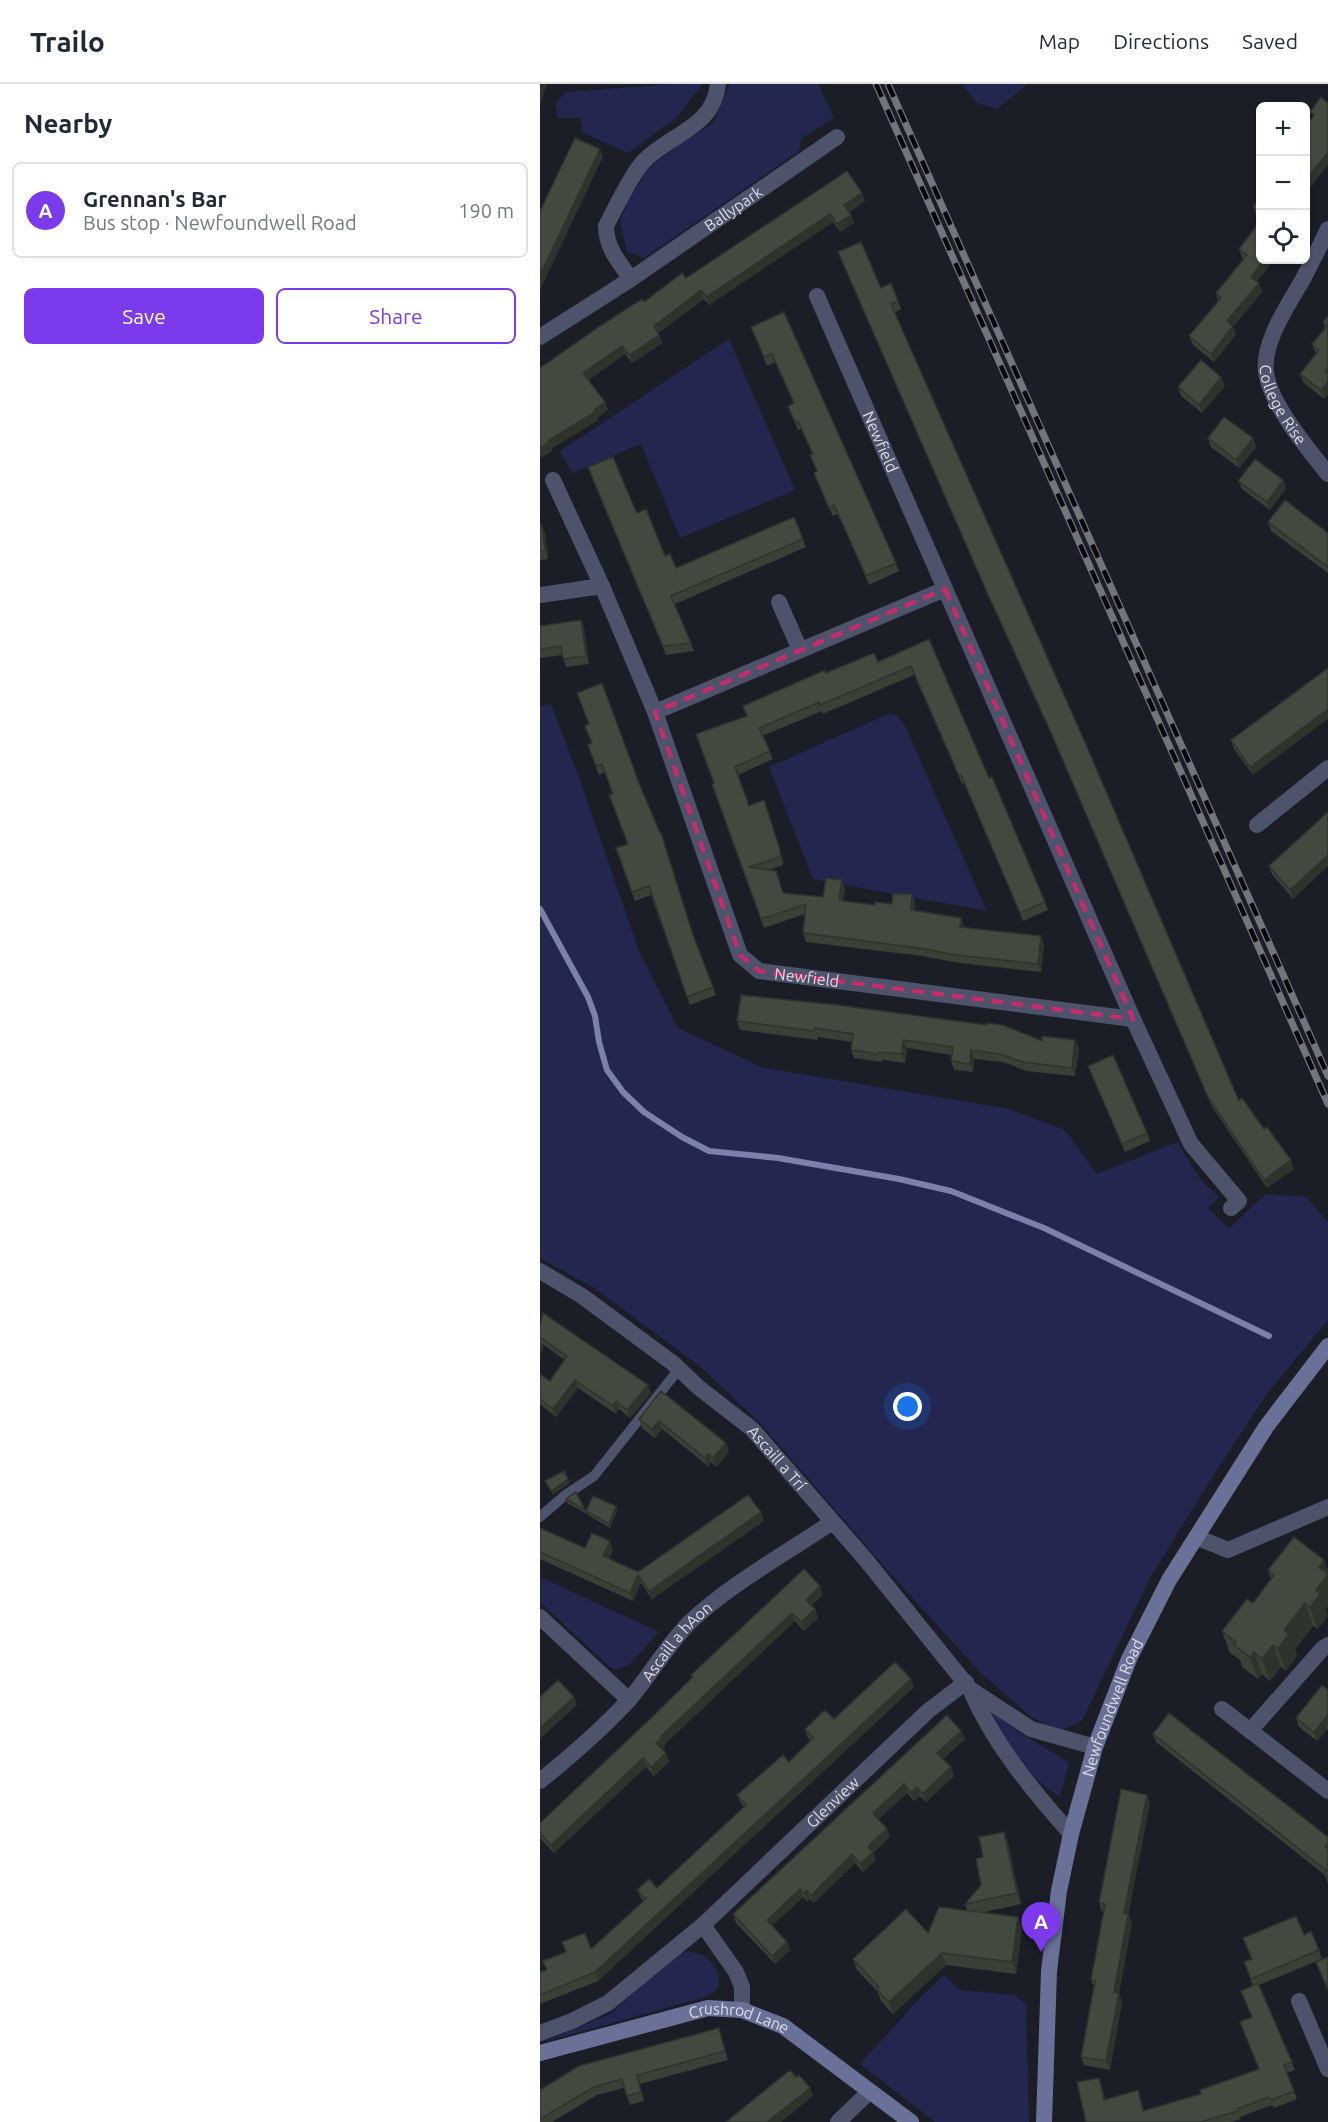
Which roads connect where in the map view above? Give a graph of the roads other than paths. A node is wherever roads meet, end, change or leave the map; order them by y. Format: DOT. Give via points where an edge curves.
graph roads {
  1 [pos="718,84"];
  2 [pos="837,137"];
  3 [pos="1328,229"];
  4 [pos="631,279"];
  5 [pos="817,296"];
  6 [pos="540,337"];
  7 [pos="1328,474"];
  8 [pos="553,480"];
  9 [pos="602,586"];
  10 [pos="945,589"];
  11 [pos="540,595"];
  12 [pos="778,602"];
  13 [pos="800,650"];
  14 [pos="655,712"];
  15 [pos="1328,768"];
  16 [pos="1257,825"];
  17 [pos="1133,1019"];
  18 [pos="1231,1208"];
  19 [pos="540,1271"];
  20 [pos="1328,1346"];
  21 [pos="679,1369"];
  22 [pos="1328,1507"];
  23 [pos="540,1517"];
  24 [pos="832,1522"];
  25 [pos="1196,1538"];
  26 [pos="540,1617"];
  27 [pos="1328,1645"];
  28 [pos="968,1685"];
  29 [pos="629,1700"];
  30 [pos="1222,1709"];
  31 [pos="1250,1731"];
  32 [pos="1095,1747"];
  33 [pos="540,1781"];
  34 [pos="1328,1791"];
  35 [pos="1071,1834"];
  36 [pos="703,1925"];
  37 [pos="1299,2001"];
  38 [pos="742,2010"];
  39 [pos="540,2033"];
  40 [pos="540,2053"];
  41 [pos="1328,2069"];
  42 [pos="869,2092"];
  43 [pos="838,2122"];
  44 [pos="911,2122"];
  45 [pos="1044,2122"];
  1 -- 4 [label="street" via="716,98 700,122 642,162 606,226 611,252"];
  2 -- 4 [label="street, Ballypark"];
  3 -- 7 [label="street, College Rise" via="1282,315 1269,348 1266,372 1274,397"];
  4 -- 6 [label="street, Ballypark"];
  5 -- 10 [label="street, Newfield"];
  8 -- 9 [label="street, Newfield"];
  9 -- 11 [label="street"];
  9 -- 14 [label="street, Newfield"];
  10 -- 13 [label="street"];
  10 -- 17 [label="street, Newfield"];
  12 -- 13 [label="street"];
  13 -- 14 [label="street"];
  14 -- 17 [label="street, Newfield" via="740,955 759,971"];
  15 -- 16 [label="street"];
  17 -- 18 [label="street, Newfield" via="1191,1144 1239,1201"];
  19 -- 21 [label="street, Ascaill a Trí" via="582,1296"];
  20 -- 25 [label="main road, Newfoundwell Road" via="1266,1427"];
  21 -- 23 [label="lane" via="594,1476"];
  21 -- 24 [label="street, Ascaill a Trí" via="752,1429"];
  22 -- 25 [label="street" via="1228,1550"];
  24 -- 28 [label="street, Ascaill a Trí"];
  24 -- 29 [label="street, Ascaill a hAon" via="691,1621"];
  25 -- 32 [label="main road, Newfoundwell Road" via="1169,1580 1129,1659"];
  26 -- 29 [label="street"];
  27 -- 31 [label="street"];
  28 -- 32 [label="street, Ascaill a Trí" via="1032,1729"];
  28 -- 35 [label="street, Ascaill a Trí" via="978,1708 1030,1787"];
  28 -- 36 [label="street, Glenview" via="928,1711"];
  29 -- 33 [label="street, Ascaill a hAon" via="576,1753"];
  30 -- 31 [label="street"];
  31 -- 34 [label="street"];
  32 -- 35 [label="main road, Newfoundwell Road"];
  35 -- 45 [label="main road, Newfoundwell Road" via="1049,1971"];
  36 -- 38 [label="street" via="736,1972 742,1987"];
  36 -- 39 [label="street, Glenview" via="608,2003"];
  37 -- 41 [label="street"];
  38 -- 40 [label="main road, Crushrod Lane" via="708,2008"];
  38 -- 42 [label="main road, Crushrod Lane" via="783,2026"];
  42 -- 43 [label="street"];
  42 -- 44 [label="main road, Crushrod Lane"];
}
